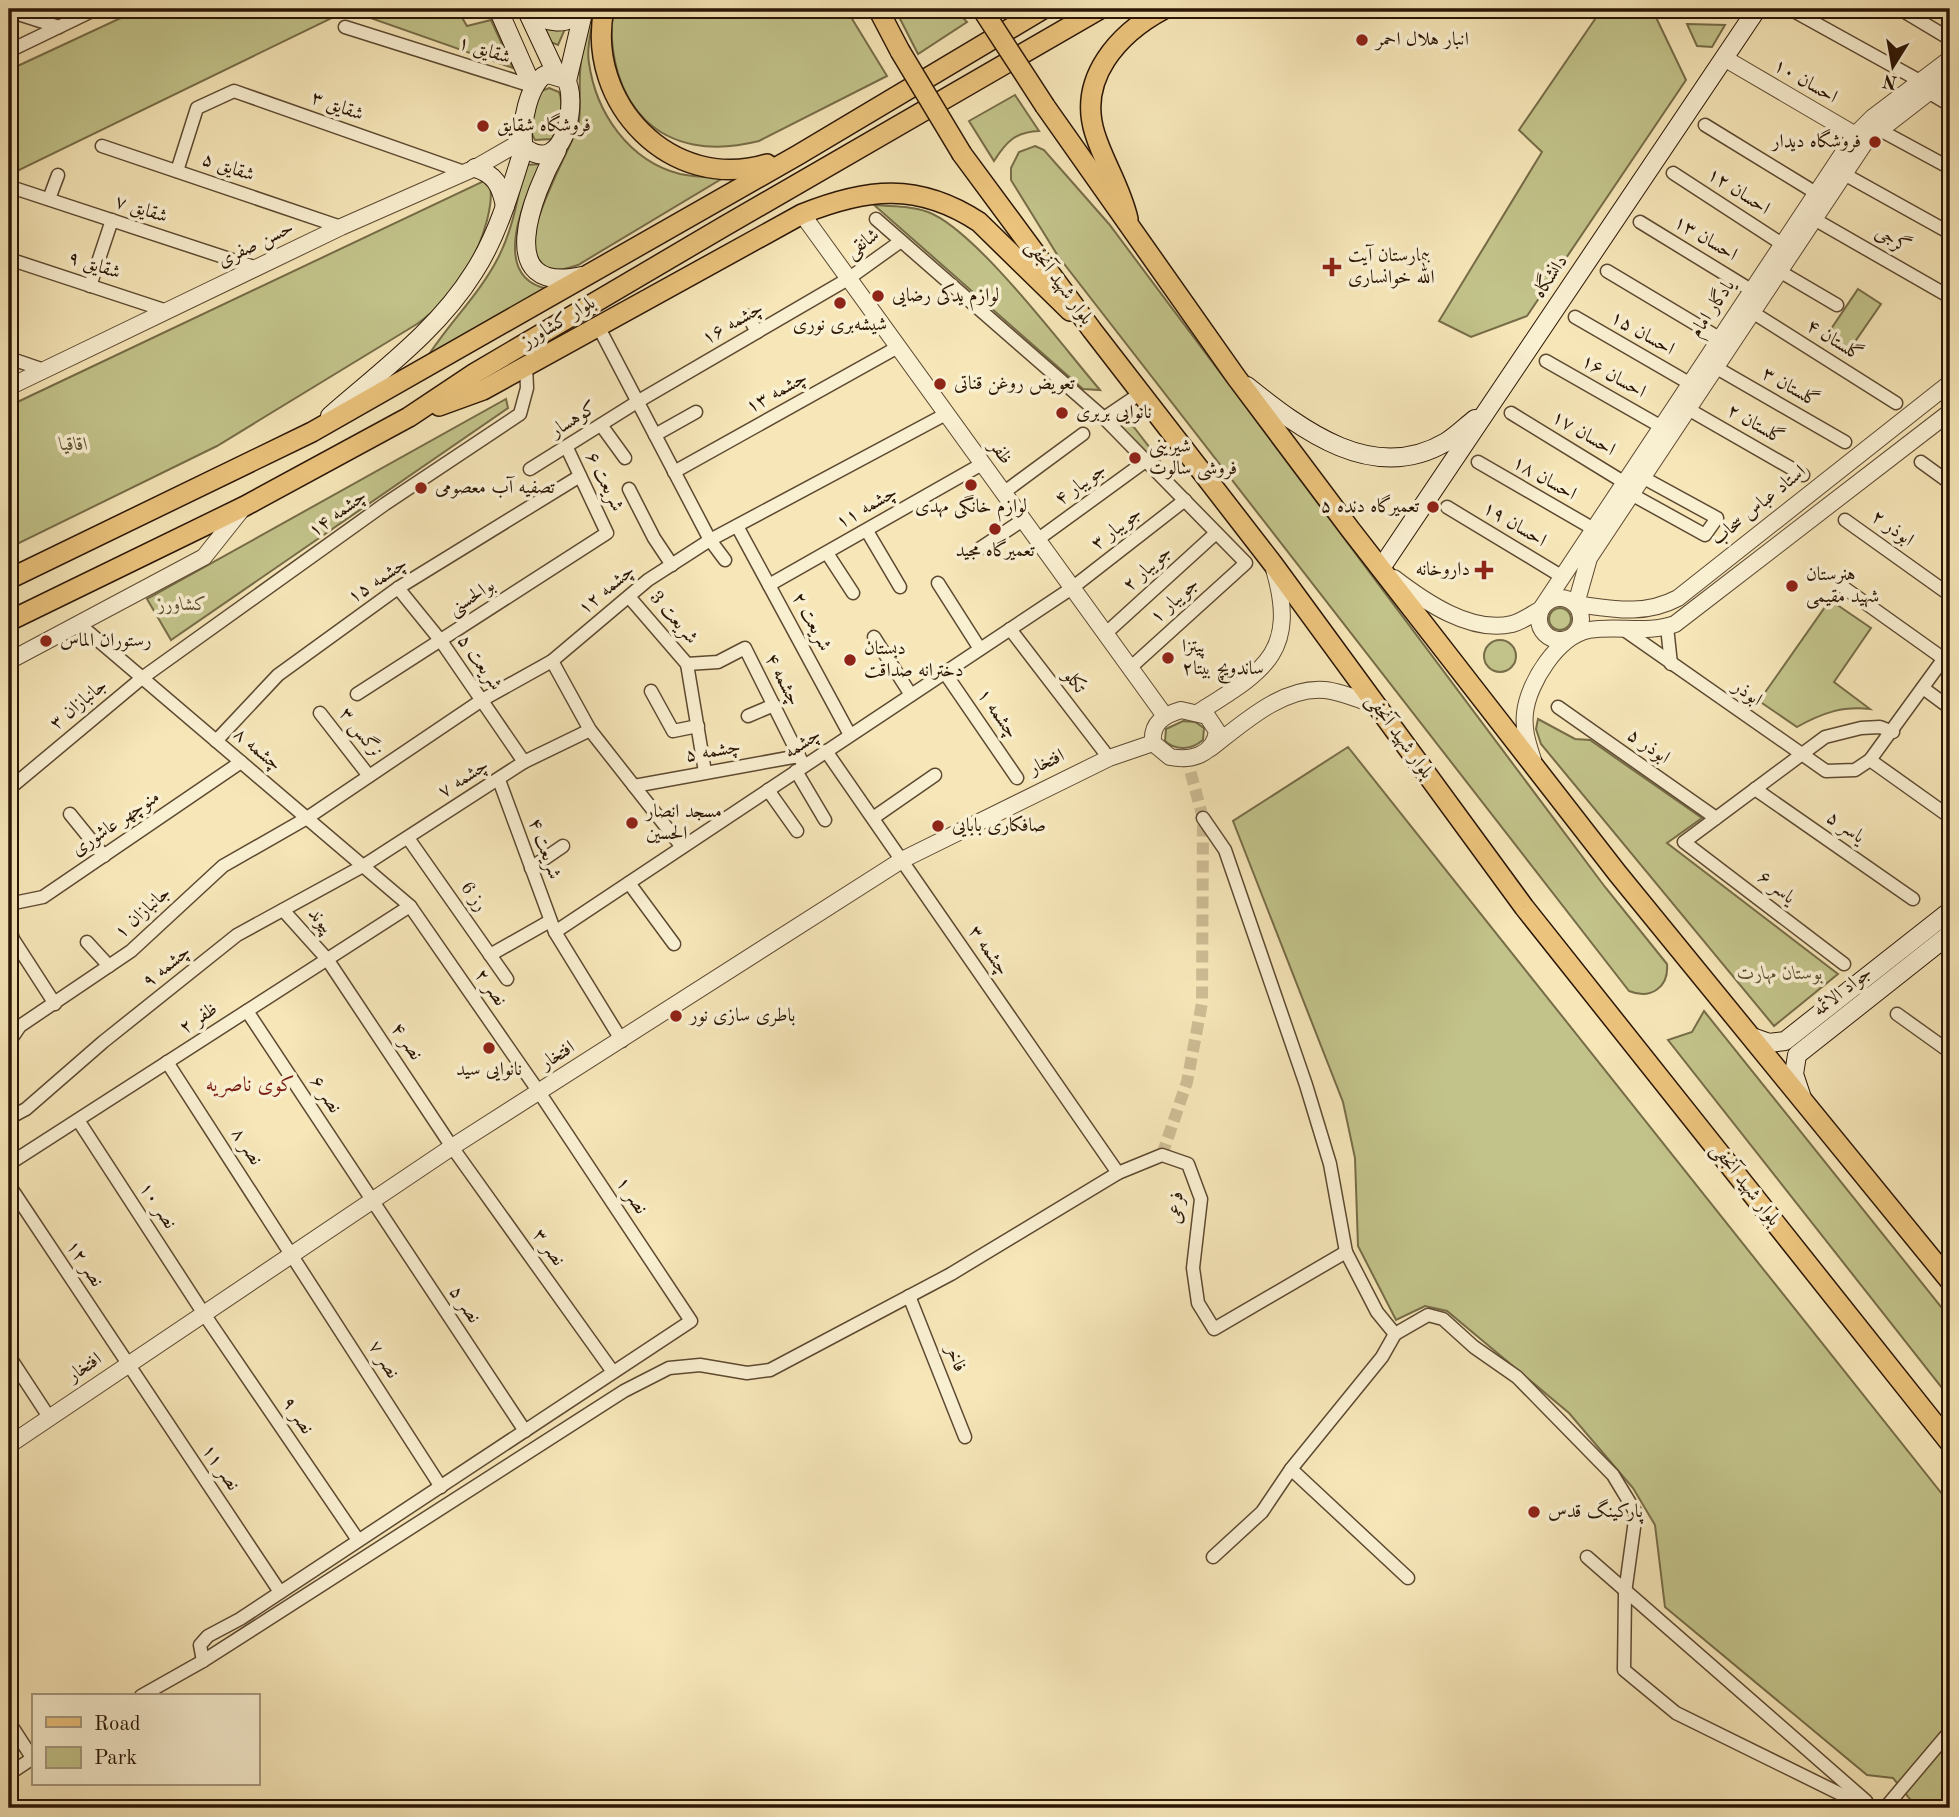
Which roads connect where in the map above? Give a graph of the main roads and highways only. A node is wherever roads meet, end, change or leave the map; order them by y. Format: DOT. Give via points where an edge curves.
graph roads {
  1 [pos="498,9"];
  2 [pos="527,9"];
  3 [pos="584,9"];
  4 [pos="604,9"];
  5 [pos="982,9"];
  6 [pos="1043,9"];
  7 [pos="1100,9"];
  8 [pos="1164,9"];
  9 [pos="1757,9"];
  10 [pos="878,12"];
  11 [pos="562,78"];
  12 [pos="532,86"];
  13 [pos="523,144"];
  14 [pos="557,150"];
  15 [pos="798,155"];
  16 [pos="470,170"];
  17 [pos="505,206"];
  18 [pos="1129,226"];
  19 [pos="589,274"];
  20 [pos="1092,330"];
  21 [pos="1236,377"];
  22 [pos="1489,408"];
  23 [pos="409,417"];
  24 [pos="312,432"];
  25 [pos="1381,568"];
  26 [pos="9,579"];
  27 [pos="9,621"];
  28 [pos="1950,911"];
  29 [pos="1950,934"];
  30 [pos="1752,1037"];
  31 [pos="1785,1041"];
  32 [pos="1797,1055"];
  33 [pos="1802,1098"];
  34 [pos="1950,1280"];
  35 [pos="1950,1443"];
  1 -- 12 [label="main road"];
  2 -- 3 [label="main road" via="556,21 573,19"];
  2 -- 11 [label="main road"];
  3 -- 11 [label="main road"];
  4 -- 15 [label="main road" via="600,30 609,85 635,126 664,151 682,162 746,170"];
  5 -- 18 [label="main road, bridge"];
  6 -- 15 [label="main road, بلوار کشاورز"];
  7 -- 23 [label="main road, بلوار کشاورز" via="676,254"];
  8 -- 18 [label="main road" via="1117,43 1100,67 1092,94 1092,122 1122,193"];
  9 -- 22 [label="main road, دانشگاه"];
  10 -- 20 [label="main road, بلوار شهید آنجفی, bridge" via="962,154"];
  11 -- 12 [label="main road" via="542,75"];
  11 -- 14 [label="main road" via="572,95"];
  12 -- 13 [label="main road"];
  13 -- 14 [label="main road" via="542,155"];
  13 -- 17 [label="main road"];
  14 -- 19 [label="main road" via="528,226 527,260 544,277 557,280"];
  15 -- 19 [label="main road, بلوار کشاورز"];
  16 -- 17 [label="main road" via="486,173 497,183"];
  17 -- 24 [label="main road" via="483,258 457,297"];
  18 -- 21 [label="main road"];
  19 -- 24 [label="main road, بلوار کشاورز"];
  20 -- 23 [label="main road" via="979,222 944,202 879,192 802,214 483,390"];
  20 -- 35 [label="main road, بلوار شهید آنجفی" via="1273,564 1524,907"];
  21 -- 22 [label="main road" via="1312,435 1337,448 1367,455 1407,454 1446,442"];
  21 -- 25 [label="main road"];
  22 -- 25 [label="main road, دانشگاه"];
  23 -- 27 [label="main road, بلوار کشاورز" via="245,506"];
  24 -- 26 [label="main road, بلوار کشاورز"];
  25 -- 30 [label="main road" via="1536,770"];
  28 -- 31 [label="main road"];
  29 -- 32 [label="main road, جواد الائمه"];
  30 -- 31 [label="main road" via="1769,1043"];
  30 -- 33 [label="main road"];
  31 -- 32 [label="main road"];
  32 -- 33 [label="main road" via="1794,1074"];
  33 -- 34 [label="main road"];
}
